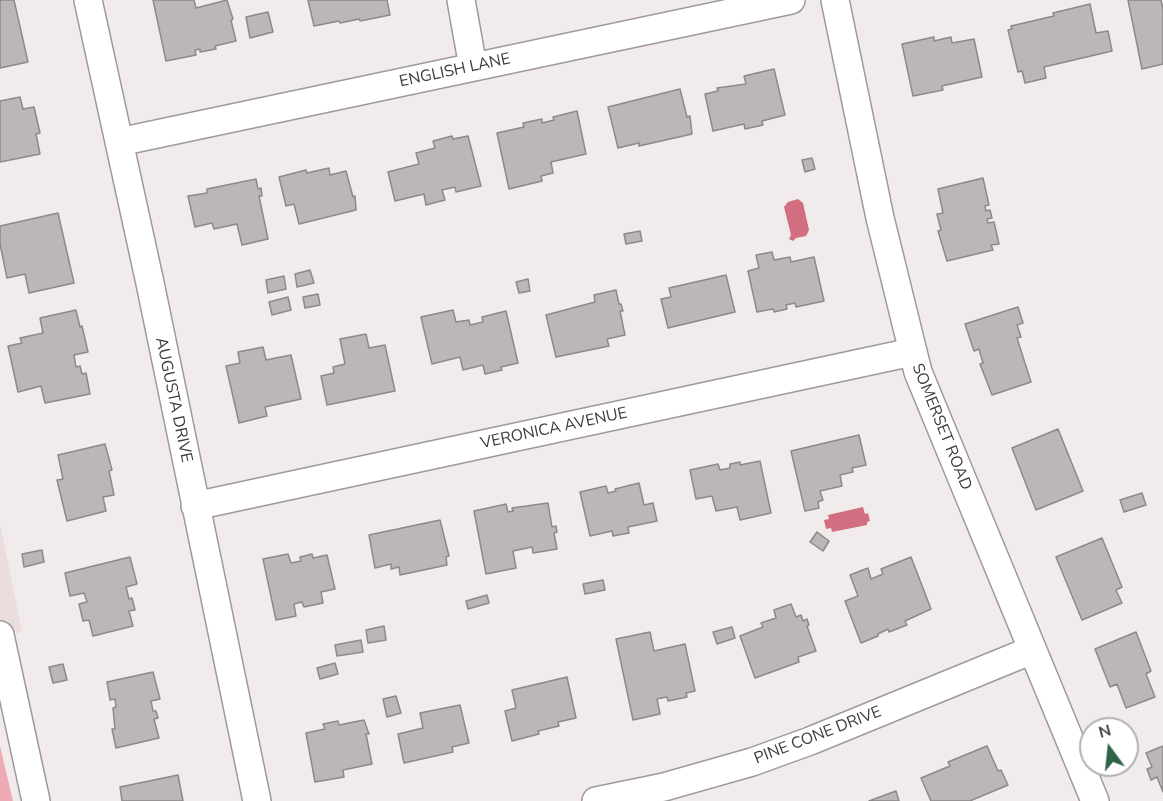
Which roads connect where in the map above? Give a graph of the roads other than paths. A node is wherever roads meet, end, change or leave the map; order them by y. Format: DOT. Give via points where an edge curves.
graph roads {
  1 [pos="88,0"];
  2 [pos="461,0"];
  3 [pos="791,0"];
  4 [pos="835,0"];
  5 [pos="473,67"];
  6 [pos="119,142"];
  7 [pos="912,352"];
  8 [pos="195,506"];
  9 [pos="0,635"];
  10 [pos="1032,650"];
  11 [pos="36,801"];
  12 [pos="257,801"];
  13 [pos="596,801"];
  14 [pos="1095,801"];
  1 -- 6 [label="street, AUGUSTA DRIVE"];
  2 -- 5 [label="street"];
  3 -- 5 [label="street, ENGLISH LANE"];
  4 -- 7 [label="street, SOMERSET ROAD"];
  5 -- 6 [label="street, ENGLISH LANE"];
  6 -- 8 [label="street, AUGUSTA DRIVE"];
  7 -- 8 [label="street, VERONICA AVENUE"];
  7 -- 10 [label="street, SOMERSET ROAD"];
  8 -- 12 [label="street, AUGUSTA DRIVE"];
  9 -- 11 [label="street"];
  10 -- 13 [label="street, PINE CONE DRIVE" via="752,762"];
  10 -- 14 [label="street, SOMERSET ROAD"];
}
